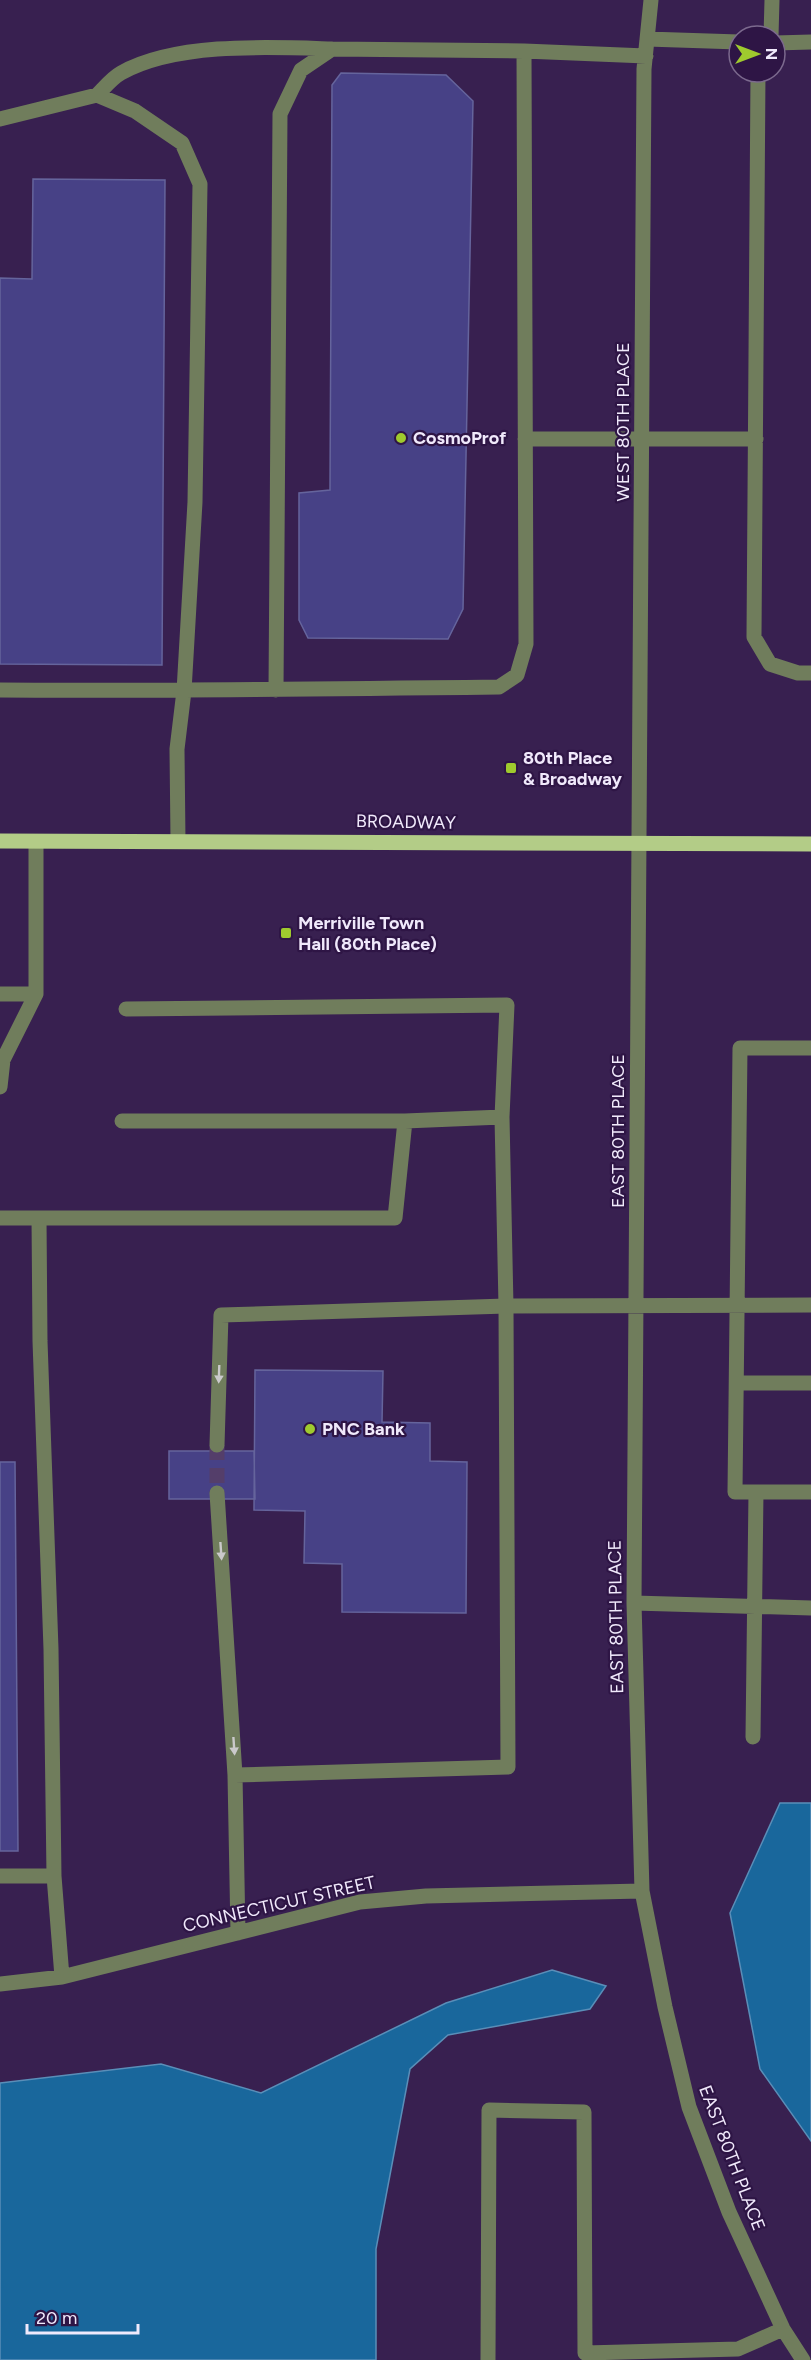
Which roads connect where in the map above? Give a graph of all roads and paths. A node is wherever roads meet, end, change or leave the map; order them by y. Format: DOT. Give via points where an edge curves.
graph roads {
  1 [pos="651,0"];
  2 [pos="772,0"];
  3 [pos="771,24"];
  4 [pos="647,39"];
  5 [pos="727,42"];
  6 [pos="811,42"];
  7 [pos="787,43"];
  8 [pos="332,49"];
  9 [pos="524,51"];
  10 [pos="646,56"];
  11 [pos="758,84"];
  12 [pos="97,95"];
  13 [pos="0,119"];
  14 [pos="525,439"];
  15 [pos="642,439"];
  16 [pos="756,439"];
  17 [pos="811,673"];
  18 [pos="0,690"];
  19 [pos="276,690"];
  20 [pos="184,691"];
  21 [pos="178,840"];
  22 [pos="0,841"];
  23 [pos="36,842"];
  24 [pos="640,844"];
  25 [pos="811,844"];
  26 [pos="0,994"];
  27 [pos="36,994"];
  28 [pos="126,1009"];
  29 [pos="811,1048"];
  30 [pos="0,1087"];
  31 [pos="502,1118"];
  32 [pos="122,1121"];
  33 [pos="405,1121"];
  34 [pos="0,1218"];
  35 [pos="39,1218"];
  36 [pos="636,1305"];
  37 [pos="737,1305"];
  38 [pos="811,1305"];
  39 [pos="506,1306"];
  40 [pos="737,1383"];
  41 [pos="811,1383"];
  42 [pos="217,1445"];
  43 [pos="217,1492"];
  44 [pos="756,1492"];
  45 [pos="811,1492"];
  46 [pos="634,1603"];
  47 [pos="754,1606"];
  48 [pos="811,1608"];
  49 [pos="753,1737"];
  50 [pos="236,1775"];
  51 [pos="0,1876"];
  52 [pos="54,1876"];
  53 [pos="642,1891"];
  54 [pos="238,1932"];
  55 [pos="62,1977"];
  56 [pos="0,1984"];
  57 [pos="783,2329"];
  58 [pos="578,2356"];
  59 [pos="488,2360"];
  60 [pos="803,2360"];
  1 -- 4 [label="street, WEST 80TH PLACE"];
  2 -- 3 [label="street"];
  4 -- 5 [label="street"];
  4 -- 10 [label="street, WEST 80TH PLACE"];
  6 -- 7 [label="street"];
  8 -- 9 [label="street"];
  8 -- 12 [label="street" via="196,51 154,60 120,73"];
  8 -- 19 [label="street" via="301,70 280,114"];
  9 -- 10 [label="street"];
  9 -- 14 [label="street"];
  10 -- 15 [label="street, WEST 80TH PLACE"];
  11 -- 16 [label="street"];
  12 -- 13 [label="street"];
  12 -- 20 [label="street" via="135,111 182,143 200,184 195,502"];
  14 -- 15 [label="street"];
  14 -- 19 [label="street" via="526,644 517,675 499,687"];
  15 -- 16 [label="street"];
  15 -- 24 [label="street, WEST 80TH PLACE"];
  16 -- 17 [label="street" via="754,637 770,664"];
  18 -- 20 [label="street"];
  19 -- 20 [label="street"];
  20 -- 21 [label="street" via="177,749"];
  21 -- 23 [label="main road, BROADWAY"];
  21 -- 24 [label="main road, BROADWAY"];
  22 -- 23 [label="main road, BROADWAY"];
  23 -- 27 [label="street"];
  24 -- 25 [label="main road, BROADWAY"];
  24 -- 36 [label="street, EAST 80TH PLACE"];
  26 -- 27 [label="street"];
  27 -- 30 [label="street" via="3,1060"];
  28 -- 31 [label="street" via="507,1005"];
  29 -- 37 [label="street" via="740,1048"];
  31 -- 33 [label="street"];
  31 -- 39 [label="street"];
  32 -- 33 [label="street"];
  33 -- 35 [label="street" via="395,1218"];
  34 -- 35 [label="street"];
  35 -- 52 [label="street"];
  36 -- 37 [label="street"];
  36 -- 39 [label="street"];
  36 -- 46 [label="street, EAST 80TH PLACE"];
  37 -- 38 [label="street"];
  37 -- 40 [label="street"];
  39 -- 42 [label="street, one-way" via="221,1315"];
  39 -- 50 [label="street" via="508,1767"];
  40 -- 41 [label="street"];
  40 -- 44 [label="street" via="735,1492"];
  43 -- 50 [label="street, one-way"];
  44 -- 45 [label="street"];
  44 -- 47 [label="street"];
  46 -- 47 [label="street"];
  46 -- 53 [label="street, EAST 80TH PLACE"];
  47 -- 48 [label="street"];
  47 -- 49 [label="street"];
  50 -- 54 [label="street"];
  51 -- 52 [label="street"];
  52 -- 55 [label="street"];
  53 -- 54 [label="street, CONNECTICUT STREET" via="426,1896 360,1902"];
  53 -- 57 [label="street, EAST 80TH PLACE" via="689,2108 729,2211"];
  54 -- 55 [label="street, CONNECTICUT STREET"];
  55 -- 56 [label="street, CONNECTICUT STREET"];
  57 -- 58 [label="street" via="738,2349"];
  57 -- 60 [label="street, EAST 80TH PLACE"];
  58 -- 59 [label="street" via="584,2112 489,2110"];
}
